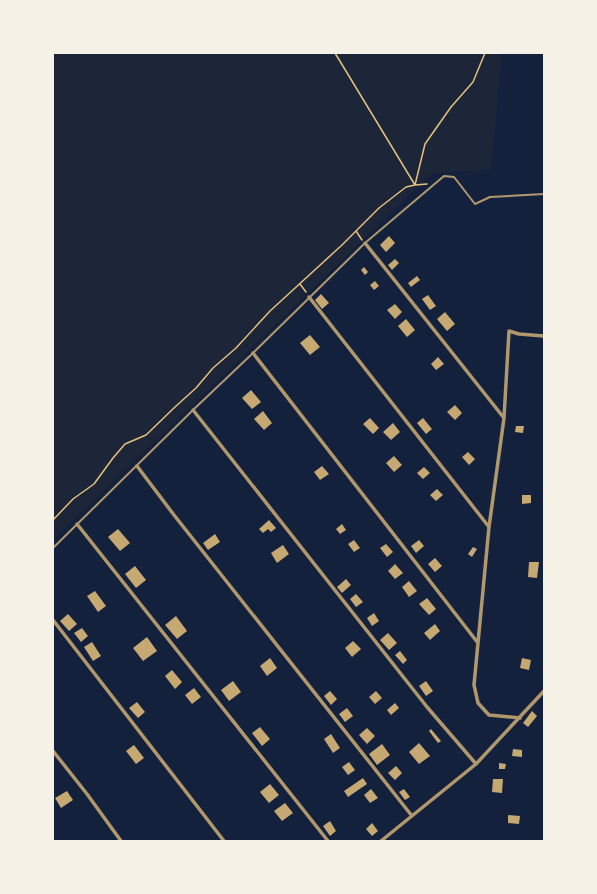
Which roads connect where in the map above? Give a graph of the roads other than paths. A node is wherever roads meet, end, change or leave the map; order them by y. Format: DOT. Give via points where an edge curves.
graph roads {
  1 [pos="544,194"];
  2 [pos="364,243"];
  3 [pos="309,297"];
  4 [pos="544,336"];
  5 [pos="253,353"];
  6 [pos="193,410"];
  7 [pos="504,418"];
  8 [pos="137,466"];
  9 [pos="77,524"];
  10 [pos="489,527"];
  11 [pos="53,548"];
  12 [pos="53,620"];
  13 [pos="478,642"];
  14 [pos="544,691"];
  15 [pos="520,718"];
  16 [pos="53,751"];
  17 [pos="476,764"];
  18 [pos="412,816"];
  19 [pos="121,841"];
  20 [pos="224,841"];
  21 [pos="328,841"];
  22 [pos="381,841"];
  1 -- 2 [label="lane" via="490,197 475,204 454,177 444,176"];
  2 -- 3 [label="lane"];
  2 -- 7 [label="street"];
  3 -- 5 [label="lane"];
  3 -- 10 [label="street"];
  4 -- 7 [label="street" via="509,331"];
  5 -- 6 [label="lane"];
  5 -- 13 [label="street"];
  6 -- 8 [label="lane"];
  6 -- 17 [label="street" via="427,707"];
  7 -- 10 [label="street"];
  8 -- 9 [label="lane"];
  8 -- 18 [label="street"];
  9 -- 11 [label="lane"];
  9 -- 21 [label="street"];
  10 -- 13 [label="street"];
  12 -- 20 [label="street"];
  13 -- 15 [label="street" via="474,685 478,703 489,715"];
  14 -- 15 [label="street"];
  15 -- 17 [label="street"];
  16 -- 19 [label="street"];
  17 -- 18 [label="street"];
  18 -- 22 [label="street"];
}
